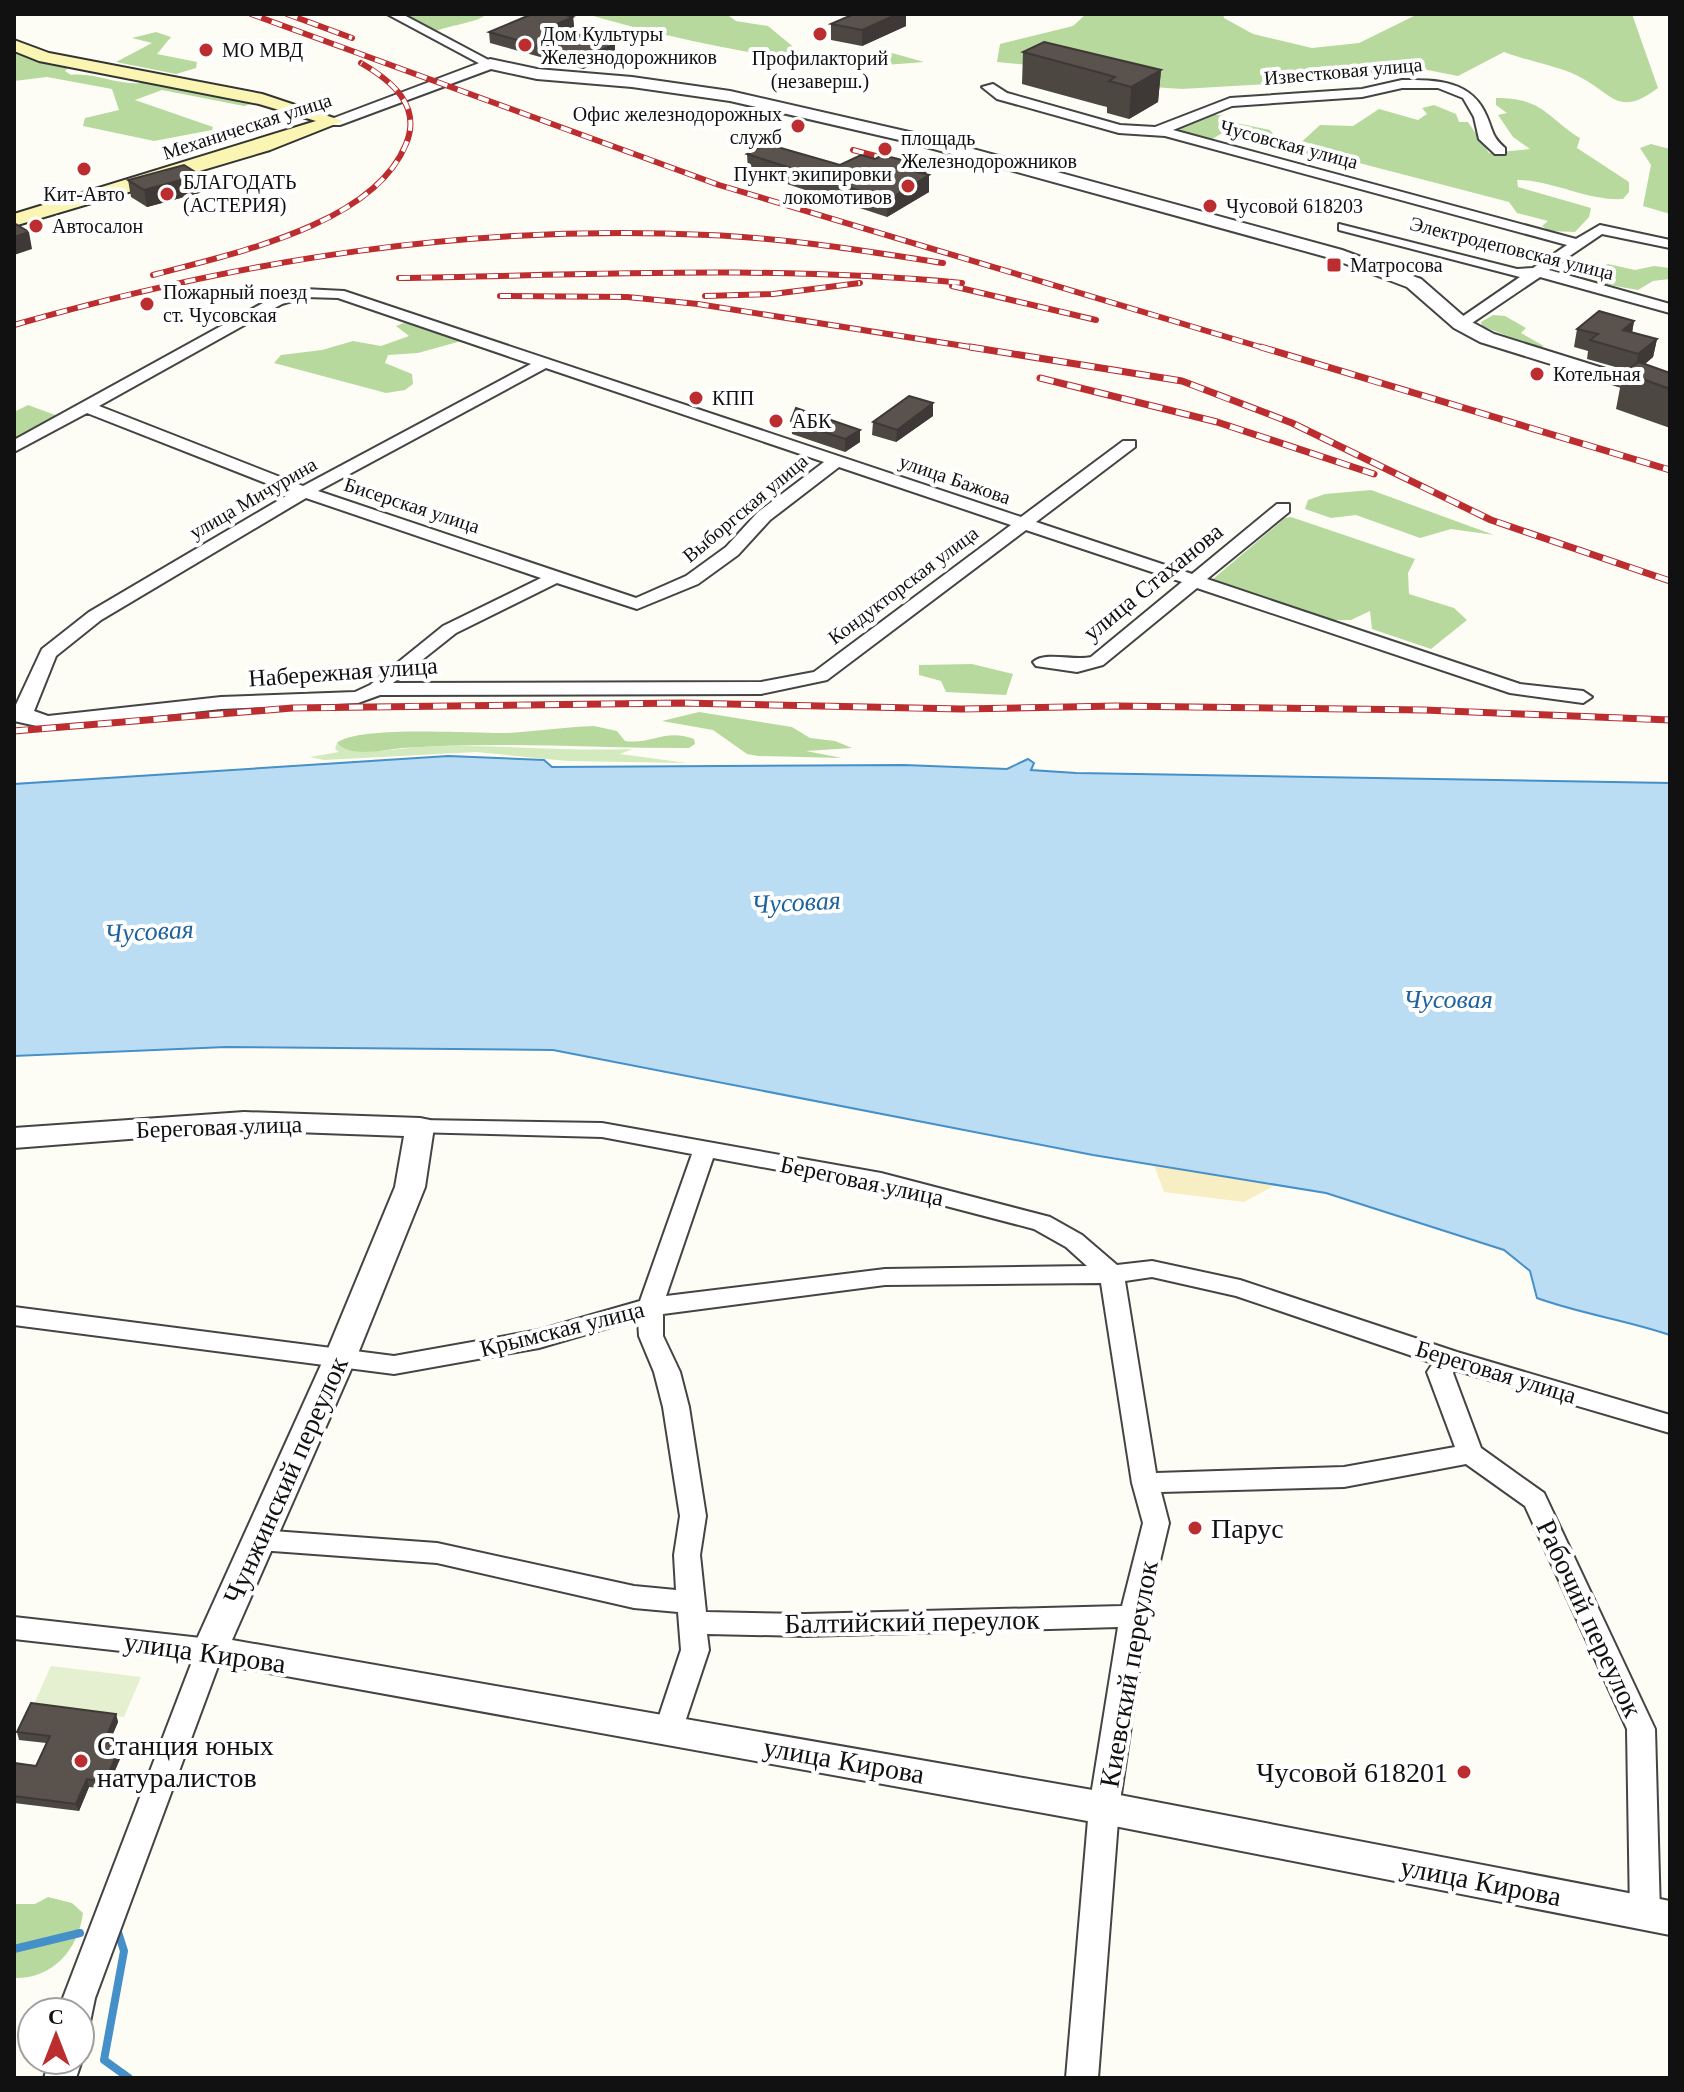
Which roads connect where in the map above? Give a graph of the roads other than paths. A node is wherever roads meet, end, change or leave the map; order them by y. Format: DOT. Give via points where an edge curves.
graph roads {
  1 [pos="393,14"];
  2 [pos="14,45"];
  3 [pos="490,64"];
  4 [pos="988,87"];
  5 [pos="334,121"];
  6 [pos="1158,131"];
  7 [pos="1500,151"];
  8 [pos="14,220"];
  9 [pos="1344,227"];
  10 [pos="1579,244"];
  11 [pos="1670,244"];
  12 [pos="1539,272"];
  13 [pos="1670,309"];
  14 [pos="1461,324"];
  15 [pos="546,362"];
  16 [pos="1670,395"];
  17 [pos="86,407"];
  18 [pos="1129,444"];
  19 [pos="14,447"];
  20 [pos="835,462"];
  21 [pos="304,492"];
  22 [pos="1283,508"];
  23 [pos="1020,524"];
  24 [pos="555,576"];
  25 [pos="1190,581"];
  26 [pos="637,604"];
  27 [pos="1042,662"];
  28 [pos="820,676"];
  29 [pos="377,689"];
  30 [pos="1583,697"];
  31 [pos="19,715"];
  32 [pos="420,1127"];
  33 [pos="14,1138"];
  34 [pos="705,1149"];
  35 [pos="1112,1274"];
  36 [pos="650,1307"];
  37 [pos="14,1316"];
  38 [pos="341,1356"];
  39 [pos="1449,1359"];
  40 [pos="1670,1424"];
  41 [pos="1470,1454"];
  42 [pos="1145,1483"];
  43 [pos="259,1540"];
  44 [pos="690,1612"];
  45 [pos="1133,1616"];
  46 [pos="14,1628"];
  47 [pos="210,1650"];
  48 [pos="669,1728"];
  49 [pos="1104,1808"];
  50 [pos="1657,1916"];
  51 [pos="80,1996"];
  52 [pos="1082,2078"];
  1 -- 3 [label="street"];
  2 -- 5 [label="main road" via="45,57 262,99"];
  3 -- 5 [label="street, Механическая улица"];
  3 -- 14 [label="street" via="730,96 960,150 1375,267 1421,288"];
  4 -- 6 [label="street, Чусовская улица" via="1002,96 1111,127"];
  5 -- 8 [label="main road, Механическая улица"];
  6 -- 7 [label="street, Известковая улица" via="1230,102 1440,84 1468,95 1486,139"];
  6 -- 10 [label="street, Чусовская улица"];
  9 -- 12 [label="street, Электродеповская улица" via="1517,273"];
  10 -- 11 [label="street" via="1600,229"];
  10 -- 12 [label="street"];
  12 -- 13 [label="street, Электродеповская улица"];
  12 -- 14 [label="street"];
  14 -- 16 [label="street" via="1496,342"];
  15 -- 17 [label="street, улица Бажова" via="362,300 315,292 277,301"];
  15 -- 20 [label="street, улица Бажова"];
  15 -- 21 [label="street, улица Мичурина"];
  17 -- 19 [label="street"];
  17 -- 21 [label="street, Бисерская улица"];
  18 -- 23 [label="street, Кондукторская улица"];
  20 -- 23 [label="street, улица Бажова"];
  20 -- 26 [label="street, Выборгская улица" via="692,580"];
  21 -- 24 [label="street, Бисерская улица"];
  21 -- 31 [label="street, улица Мичурина" via="95,616 48,653"];
  22 -- 25 [label="street, улица Стаханова"];
  23 -- 25 [label="street, улица Бажова"];
  23 -- 28 [label="street, Кондукторская улица"];
  24 -- 26 [label="street, Бисерская улица"];
  24 -- 29 [label="street" via="542,587 465,621"];
  25 -- 27 [label="street, улица Стаханова" via="1097,661 1077,666"];
  25 -- 30 [label="street, улица Бажова" via="1517,689"];
  28 -- 29 [label="street, Набережная улица" via="721,690"];
  29 -- 31 [label="street, Набережная улица" via="358,697 221,703 46,722"];
  32 -- 33 [label="street, Береговая улица" via="244,1121"];
  32 -- 34 [label="street, Береговая улица" via="602,1130"];
  32 -- 38 [label="street, Чунжинский переулок" via="410,1187"];
  34 -- 35 [label="street, Береговая улица" via="881,1181 1042,1223 1074,1241"];
  34 -- 36 [label="street"];
  35 -- 36 [label="street, Крымская улица" via="885,1277"];
  35 -- 39 [label="street, Береговая улица" via="1152,1269 1240,1288"];
  35 -- 42 [label="street, Киевский переулок"];
  36 -- 38 [label="street, Крымская улица" via="539,1339 394,1365"];
  36 -- 44 [label="street" via="651,1336 676,1407 693,1516 687,1555"];
  37 -- 38 [label="street, Крымская улица"];
  38 -- 43 [label="street, Чунжинский переулок"];
  39 -- 40 [label="street, Береговая улица"];
  39 -- 41 [label="street" via="1440,1372"];
  41 -- 42 [label="street" via="1344,1477"];
  41 -- 50 [label="street, Рабочий переулок" via="1535,1500 1641,1729"];
  42 -- 45 [label="street, Киевский переулок" via="1156,1523"];
  43 -- 44 [label="street, Балтийский переулок" via="437,1553"];
  43 -- 47 [label="street, Чунжинский переулок"];
  44 -- 45 [label="street, Балтийский переулок" via="805,1625"];
  44 -- 48 [label="street" via="695,1650"];
  45 -- 49 [label="street, Киевский переулок"];
  46 -- 47 [label="street, улица Кирова"];
  47 -- 48 [label="street, улица Кирова"];
  47 -- 51 [label="street, Чунжинский переулок"];
  48 -- 49 [label="street, улица Кирова"];
  49 -- 50 [label="street, улица Кирова"];
  49 -- 52 [label="street, Киевский переулок"];
}
